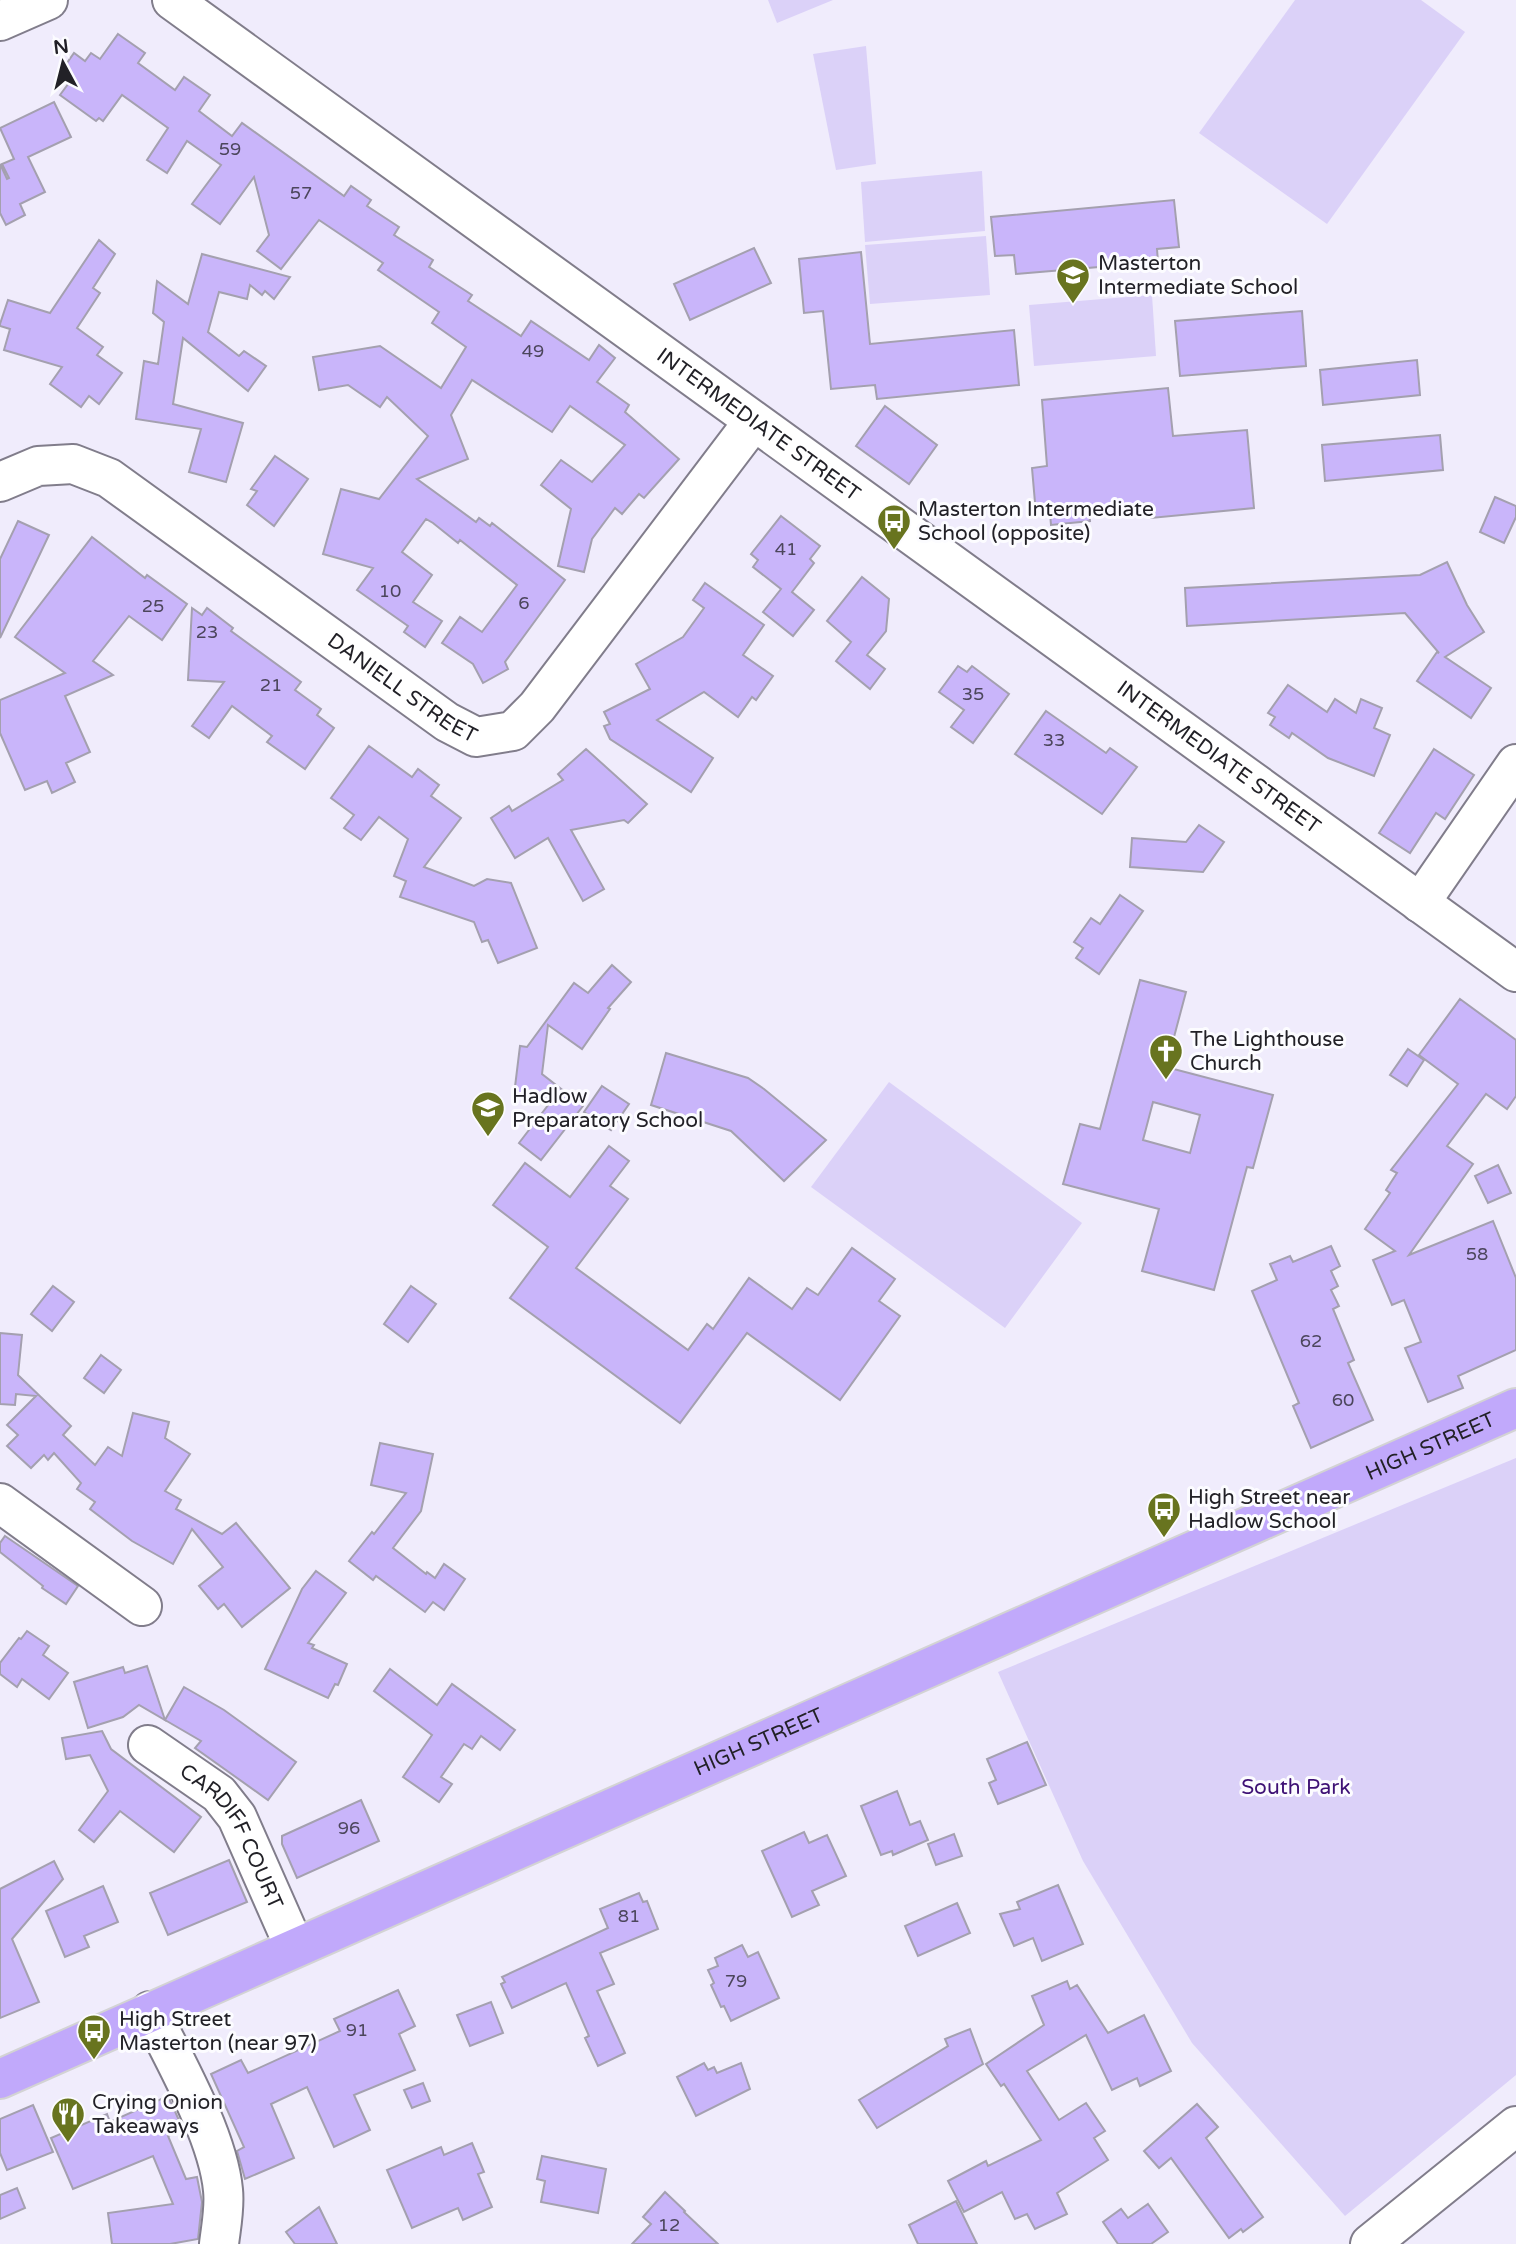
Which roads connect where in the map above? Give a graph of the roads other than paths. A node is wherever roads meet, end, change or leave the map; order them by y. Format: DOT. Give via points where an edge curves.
graph roads {
  1 [pos="48,0"];
  2 [pos="172,0"];
  3 [pos="0,22"];
  4 [pos="753,422"];
  5 [pos="0,482"];
  6 [pos="1516,764"];
  7 [pos="1420,903"];
  8 [pos="1516,972"];
  9 [pos="1516,1408"];
  10 [pos="0,1503"];
  11 [pos="142,1606"];
  12 [pos="148,1745"];
  13 [pos="294,1946"];
  14 [pos="150,2011"];
  15 [pos="0,2079"];
  16 [pos="1516,2126"];
  17 [pos="219,2244"];
  18 [pos="1370,2244"];
  1 -- 3 [label="street"];
  2 -- 4 [label="street, INTERMEDIATE STREET"];
  4 -- 5 [label="street, DANIELL STREET" via="537,707 513,731 476,737 447,722 109,478 73,464 38,466"];
  4 -- 7 [label="street, INTERMEDIATE STREET"];
  6 -- 7 [label="street"];
  7 -- 8 [label="street, INTERMEDIATE STREET"];
  9 -- 13 [label="highway, HIGH STREET"];
  10 -- 11 [label="street"];
  12 -- 13 [label="street, CARDIFF COURT" via="219,1794 237,1817"];
  13 -- 14 [label="highway, HIGH STREET"];
  14 -- 15 [label="highway, HIGH STREET"];
  14 -- 17 [label="street" via="216,2159 223,2191"];
  16 -- 18 [label="street"];
}
